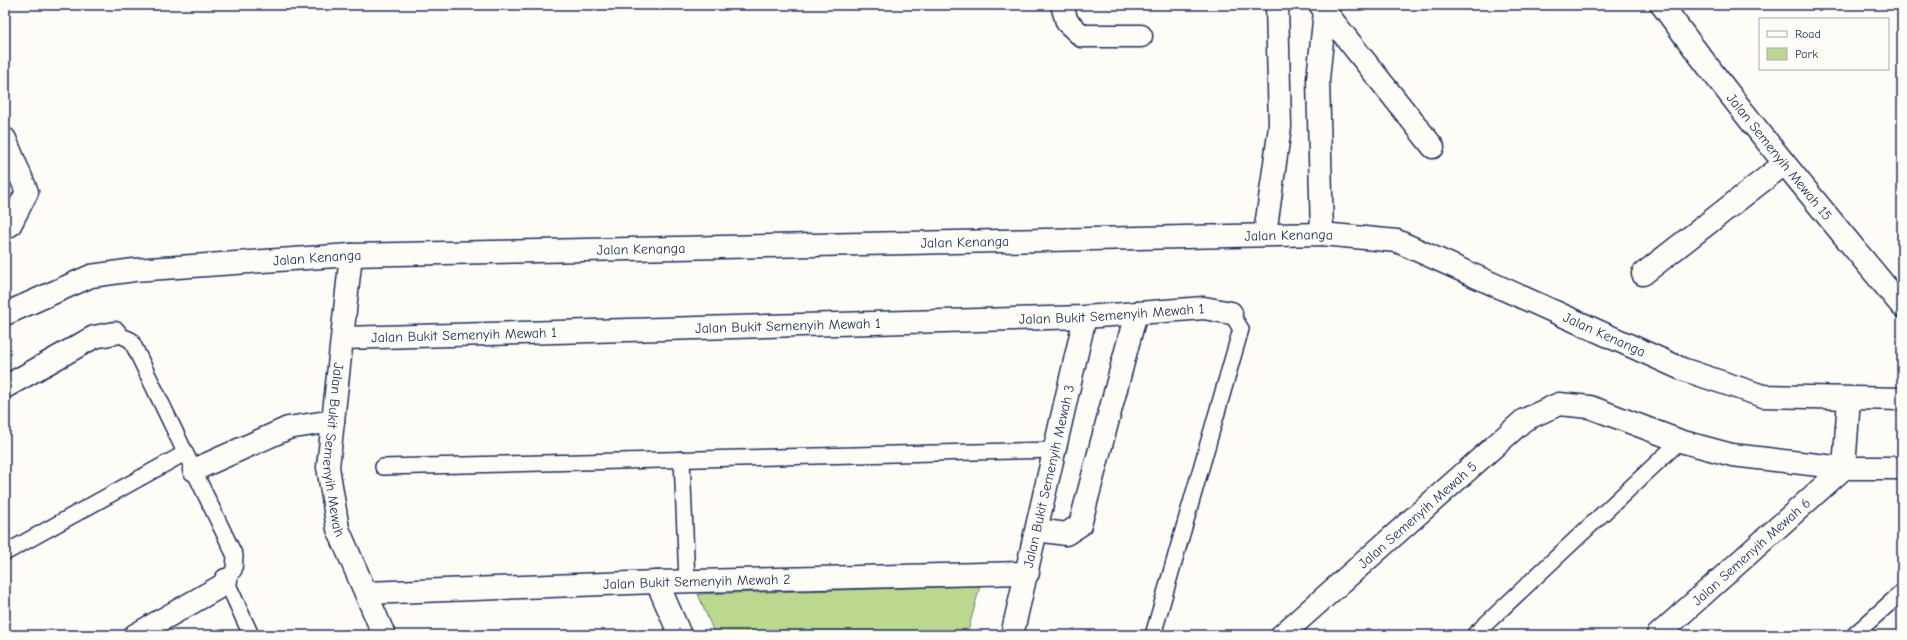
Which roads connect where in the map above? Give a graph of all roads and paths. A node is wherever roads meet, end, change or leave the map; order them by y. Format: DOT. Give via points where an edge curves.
graph roads {
  1 [pos="1062,5"];
  2 [pos="1277,5"];
  3 [pos="1662,5"];
  4 [pos="1322,8"];
  5 [pos="1141,36"];
  6 [pos="5,139"];
  7 [pos="1433,147"];
  8 [pos="1784,164"];
  9 [pos="5,228"];
  10 [pos="1265,234"];
  11 [pos="1322,234"];
  12 [pos="351,255"];
  13 [pos="1643,274"];
  14 [pos="1902,306"];
  15 [pos="1136,313"];
  16 [pos="1231,313"];
  17 [pos="5,314"];
  18 [pos="1085,317"];
  19 [pos="344,332"];
  20 [pos="115,333"];
  21 [pos="5,388"];
  22 [pos="1849,399"];
  23 [pos="1902,400"];
  24 [pos="333,421"];
  25 [pos="1680,440"];
  26 [pos="1055,450"];
  27 [pos="682,459"];
  28 [pos="190,462"];
  29 [pos="383,467"];
  30 [pos="1844,468"];
  31 [pos="1902,468"];
  32 [pos="1037,530"];
  33 [pos="5,553"];
  34 [pos="1028,573"];
  35 [pos="226,580"];
  36 [pos="687,581"];
  37 [pos="657,582"];
  38 [pos="1902,592"];
  39 [pos="366,593"];
  40 [pos="135,635"];
  41 [pos="252,635"];
  42 [pos="384,635"];
  43 [pos="680,635"];
  44 [pos="1012,635"];
  45 [pos="1153,635"];
  46 [pos="1282,635"];
  47 [pos="1474,635"];
  48 [pos="1658,635"];
  49 [pos="1854,635"];
  1 -- 5 [label="street" via="1067,22 1082,36"];
  2 -- 10 [label="street" via="1280,127"];
  3 -- 8 [label="street, Jalan Semenyih Mewah 15"];
  4 -- 7 [label="street"];
  4 -- 11 [label="street" via="1318,79"];
  6 -- 9 [label="street" via="27,192 10,225"];
  8 -- 13 [label="street"];
  8 -- 14 [label="street, Jalan Semenyih Mewah 15"];
  10 -- 11 [label="street, Jalan Kenanga"];
  10 -- 12 [label="street, Jalan Kenanga"];
  11 -- 22 [label="street, Jalan Kenanga" via="1397,241 1682,369 1763,396"];
  12 -- 17 [label="street, Jalan Kenanga" via="134,270 91,276"];
  12 -- 19 [label="street, Jalan Bukit Semenyih Mewah"];
  15 -- 16 [label="street, Jalan Bukit Semenyih Mewah 1" via="1204,308"];
  15 -- 18 [label="street, Jalan Bukit Semenyih Mewah 1"];
  15 -- 32 [label="street" via="1080,525 1066,534"];
  16 -- 45 [label="lane" via="1242,329"];
  18 -- 19 [label="street, Jalan Bukit Semenyih Mewah 1"];
  18 -- 26 [label="street, Jalan Bukit Semenyih Mewah 3"];
  19 -- 24 [label="street, Jalan Bukit Semenyih Mewah"];
  20 -- 21 [label="street" via="94,337"];
  20 -- 28 [label="lane" via="131,340"];
  22 -- 23 [label="street, Jalan Kenanga"];
  22 -- 30 [label="street"];
  24 -- 28 [label="street" via="288,428"];
  24 -- 39 [label="street, Jalan Bukit Semenyih Mewah" via="328,467 338,529"];
  25 -- 30 [label="street" via="1732,455"];
  25 -- 46 [label="street, Jalan Semenyih Mewah 5" via="1590,407 1560,404 1524,420"];
  25 -- 47 [label="lane"];
  26 -- 27 [label="lane"];
  26 -- 32 [label="street, Jalan Bukit Semenyih Mewah 3"];
  27 -- 29 [label="lane"];
  27 -- 36 [label="lane"];
  28 -- 33 [label="lane"];
  28 -- 35 [label="lane" via="235,556 234,570"];
  30 -- 31 [label="street"];
  30 -- 48 [label="street, Jalan Semenyih Mewah 6"];
  32 -- 34 [label="street, Jalan Bukit Semenyih Mewah 3"];
  34 -- 36 [label="street, Jalan Bukit Semenyih Mewah 2"];
  34 -- 44 [label="street, Jalan Bukit Semenyih Mewah 3"];
  35 -- 40 [label="street" via="223,585"];
  35 -- 41 [label="lane"];
  36 -- 37 [label="street, Jalan Bukit Semenyih Mewah 2"];
  37 -- 39 [label="street, Jalan Bukit Semenyih Mewah 2"];
  37 -- 43 [label="street"];
  38 -- 49 [label="lane"];
  39 -- 42 [label="street, Jalan Bukit Semenyih Mewah"];
}
